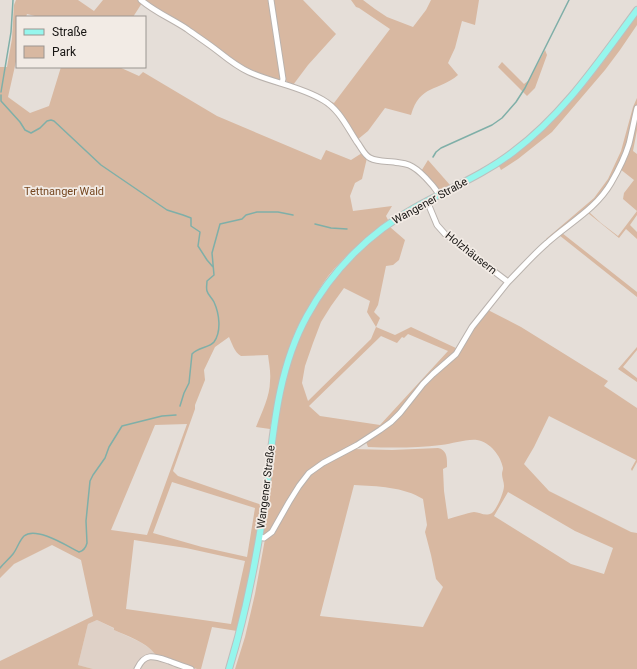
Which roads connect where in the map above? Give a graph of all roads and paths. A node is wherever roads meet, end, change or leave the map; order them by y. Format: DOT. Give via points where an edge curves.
graph roads {
  1 [pos="141,0"];
  2 [pos="272,0"];
  3 [pos="637,10"];
  4 [pos="282,83"];
  5 [pos="637,108"];
  6 [pos="438,194"];
  7 [pos="427,201"];
  8 [pos="508,282"];
  9 [pos="260,537"];
  10 [pos="137,669"];
  11 [pos="191,669"];
  12 [pos="229,669"];
  1 -- 4 [label="street" via="198,36 240,68"];
  2 -- 4 [label="street"];
  3 -- 6 [label="main road, Wangener Straße" via="564,106 528,141 472,178"];
  4 -- 6 [label="street" via="315,96 333,107 369,157 410,166 421,174"];
  5 -- 8 [label="street" via="625,154 600,199 547,242"];
  6 -- 7 [label="main road, Wangener Straße"];
  7 -- 8 [label="street, Holzhäusern" via="437,225 445,234"];
  7 -- 9 [label="main road, Wangener Straße" via="402,214 349,257 325,286 303,324 291,353 280,393"];
  8 -- 9 [label="street" via="472,327 456,354 423,384 391,422 309,473 272,532 264,538"];
  9 -- 12 [label="main road, Wangener Straße" via="249,595"];
  10 -- 11 [label="street" via="140,662 148,656"];
}
